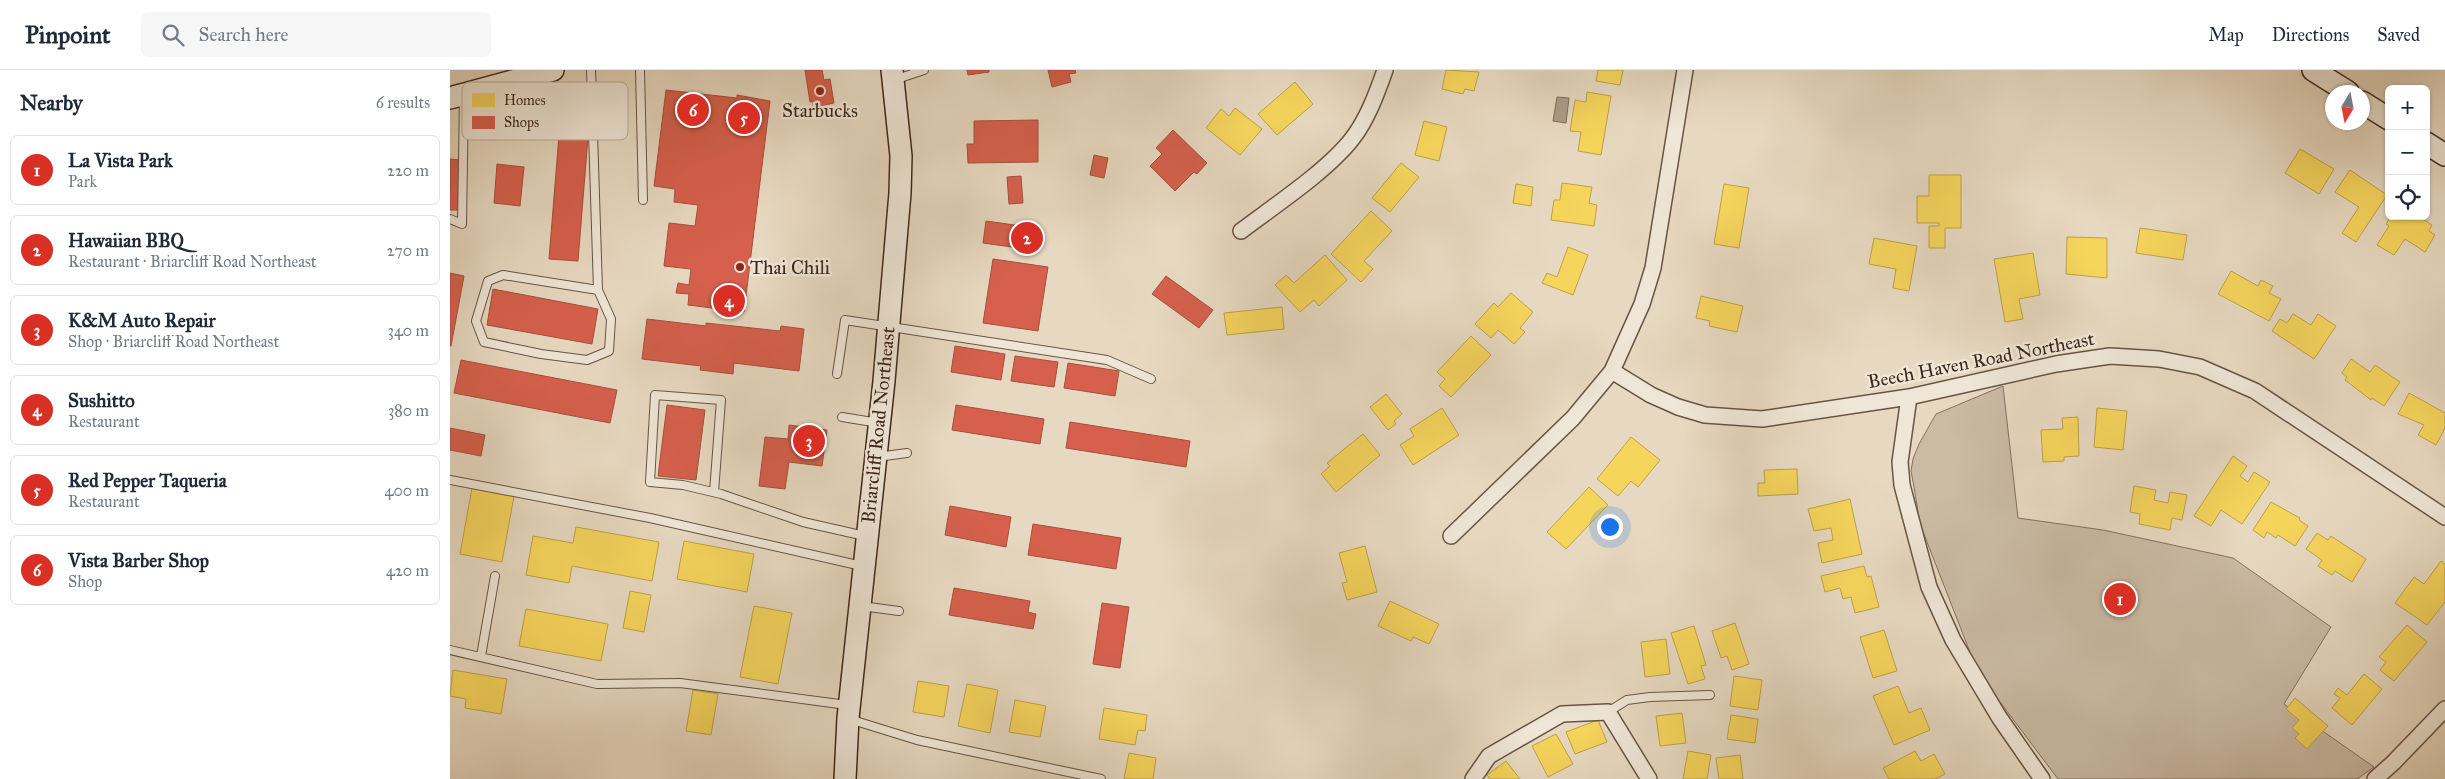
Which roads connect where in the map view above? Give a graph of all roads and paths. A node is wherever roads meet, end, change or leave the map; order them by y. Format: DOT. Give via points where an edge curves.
graph roads {
  1 [pos="553,70"];
  2 [pos="640,70"];
  3 [pos="924,70"];
  4 [pos="1385,70"];
  5 [pos="1685,70"];
  6 [pos="2313,70"];
  7 [pos="893,75"];
  8 [pos="510,82"];
  9 [pos="2337,85"];
  10 [pos="457,97"];
  11 [pos="2370,107"];
  12 [pos="2385,116"];
  13 [pos="593,140"];
  14 [pos="2430,146"];
  15 [pos="2445,155"];
  16 [pos="643,200"];
  17 [pos="450,219"];
  18 [pos="1241,231"];
  19 [pos="598,290"];
  20 [pos="888,327"];
  21 [pos="1612,371"];
  22 [pos="837,374"];
  23 [pos="1152,378"];
  24 [pos="1909,397"];
  25 [pos="842,417"];
  26 [pos="879,423"];
  27 [pos="907,453"];
  28 [pos="875,458"];
  29 [pos="450,480"];
  30 [pos="714,492"];
  31 [pos="2445,518"];
  32 [pos="867,536"];
  33 [pos="1451,536"];
  34 [pos="864,566"];
  35 [pos="495,576"];
  36 [pos="859,606"];
  37 [pos="899,611"];
  38 [pos="450,650"];
  39 [pos="481,656"];
  40 [pos="1710,695"];
  41 [pos="2445,709"];
  42 [pos="848,712"];
  43 [pos="1608,712"];
  44 [pos="845,779"];
  45 [pos="1101,779"];
  46 [pos="1473,779"];
  47 [pos="1649,779"];
  48 [pos="2042,779"];
  49 [pos="2375,779"];
  1 -- 8 [label="main road"];
  2 -- 16 [label="lane"];
  3 -- 7 [label="lane"];
  4 -- 18 [label="street" via="1366,116 1352,139 1331,160"];
  5 -- 21 [label="street" via="1653,268 1642,304"];
  6 -- 9 [label="main road"];
  7 -- 20 [label="main road, Briarcliff Road Northeast" via="901,156"];
  10 -- 17 [label="lane" via="462,224"];
  11 -- 12 [label="main road"];
  13 -- 19 [label="lane"];
  14 -- 15 [label="main road"];
  19 -- 19 [label="lane" via="611,319 609,351 587,360 484,342 476,321 488,281 503,275"];
  20 -- 22 [label="lane" via="845,320"];
  20 -- 23 [label="lane" via="1107,360"];
  20 -- 26 [label="main road, Briarcliff Road Northeast"];
  21 -- 24 [label="street, Beech Haven Road Northeast" via="1678,407 1732,418 1796,416"];
  21 -- 33 [label="street" via="1573,418"];
  24 -- 31 [label="street, Beech Haven Road Northeast" via="2056,364 2110,356 2200,367 2255,391"];
  24 -- 48 [label="street" via="1900,462 1902,486 1929,587 1953,640 1999,717"];
  25 -- 26 [label="lane"];
  26 -- 28 [label="main road, Briarcliff Road Northeast"];
  27 -- 28 [label="lane"];
  28 -- 32 [label="main road, Briarcliff Road Northeast"];
  29 -- 34 [label="lane" via="650,518"];
  30 -- 30 [label="lane" via="650,482 655,395 722,400"];
  30 -- 32 [label="lane" via="803,522"];
  32 -- 34 [label="main road, Briarcliff Road Northeast"];
  34 -- 36 [label="main road, Briarcliff Road Northeast"];
  35 -- 39 [label="lane"];
  36 -- 37 [label="lane"];
  36 -- 42 [label="main road, Briarcliff Road Northeast"];
  38 -- 39 [label="lane"];
  39 -- 42 [label="lane" via="597,684 680,683"];
  40 -- 43 [label="lane" via="1650,696 1627,700"];
  41 -- 49 [label="street"];
  42 -- 44 [label="main road, Briarcliff Road Northeast"];
  42 -- 45 [label="lane" via="917,740"];
  43 -- 46 [label="street" via="1562,714 1489,756"];
  43 -- 47 [label="street"];
}
